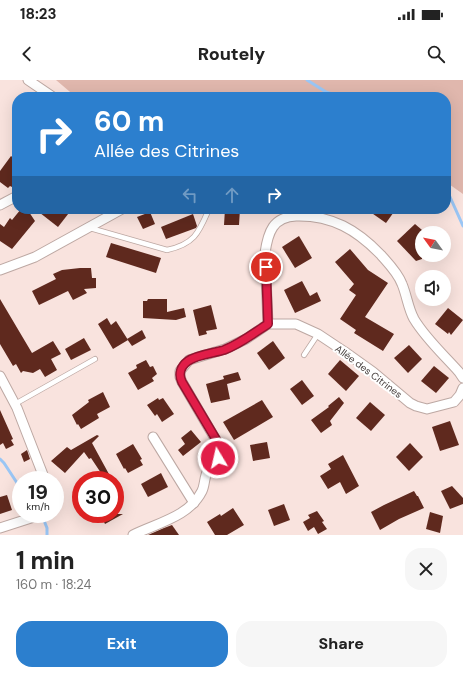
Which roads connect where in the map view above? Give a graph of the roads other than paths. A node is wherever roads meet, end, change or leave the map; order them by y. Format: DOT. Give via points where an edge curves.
graph roads {
  1 [pos="28,80"];
  2 [pos="46,92"];
  3 [pos="12,199"];
  4 [pos="0,205"];
  5 [pos="113,214"];
  6 [pos="207,214"];
  7 [pos="88,228"];
  8 [pos="0,270"];
  9 [pos="268,324"];
  10 [pos="318,334"];
  11 [pos="304,355"];
  12 [pos="95,360"];
  13 [pos="0,376"];
  14 [pos="463,378"];
  15 [pos="463,388"];
  16 [pos="15,404"];
  17 [pos="153,437"];
  18 [pos="41,471"];
  19 [pos="194,503"];
  20 [pos="16,523"];
  21 [pos="0,528"];
  22 [pos="133,535"];
  1 -- 2 [label="street"];
  3 -- 4 [label="street"];
  5 -- 7 [label="street"];
  6 -- 7 [label="lane" via="200,231 193,239 168,250"];
  7 -- 8 [label="street" via="35,257"];
  9 -- 10 [label="street, Allée des Citrines" via="296,324"];
  9 -- 14 [label="street" via="265,253 271,230 282,218 289,216 333,221 354,231 387,261 402,284 414,318"];
  9 -- 19 [label="street" via="225,349 189,360 180,371 182,382 220,446 218,458 208,470 202,490"];
  10 -- 11 [label="lane"];
  10 -- 15 [label="street, Allée des Citrines" via="368,368 416,406 427,409 454,402"];
  12 -- 16 [label="lane"];
  13 -- 16 [label="street"];
  16 -- 18 [label="street"];
  17 -- 19 [label="street"];
  19 -- 22 [label="street" via="170,519"];
  20 -- 21 [label="street"];
}
